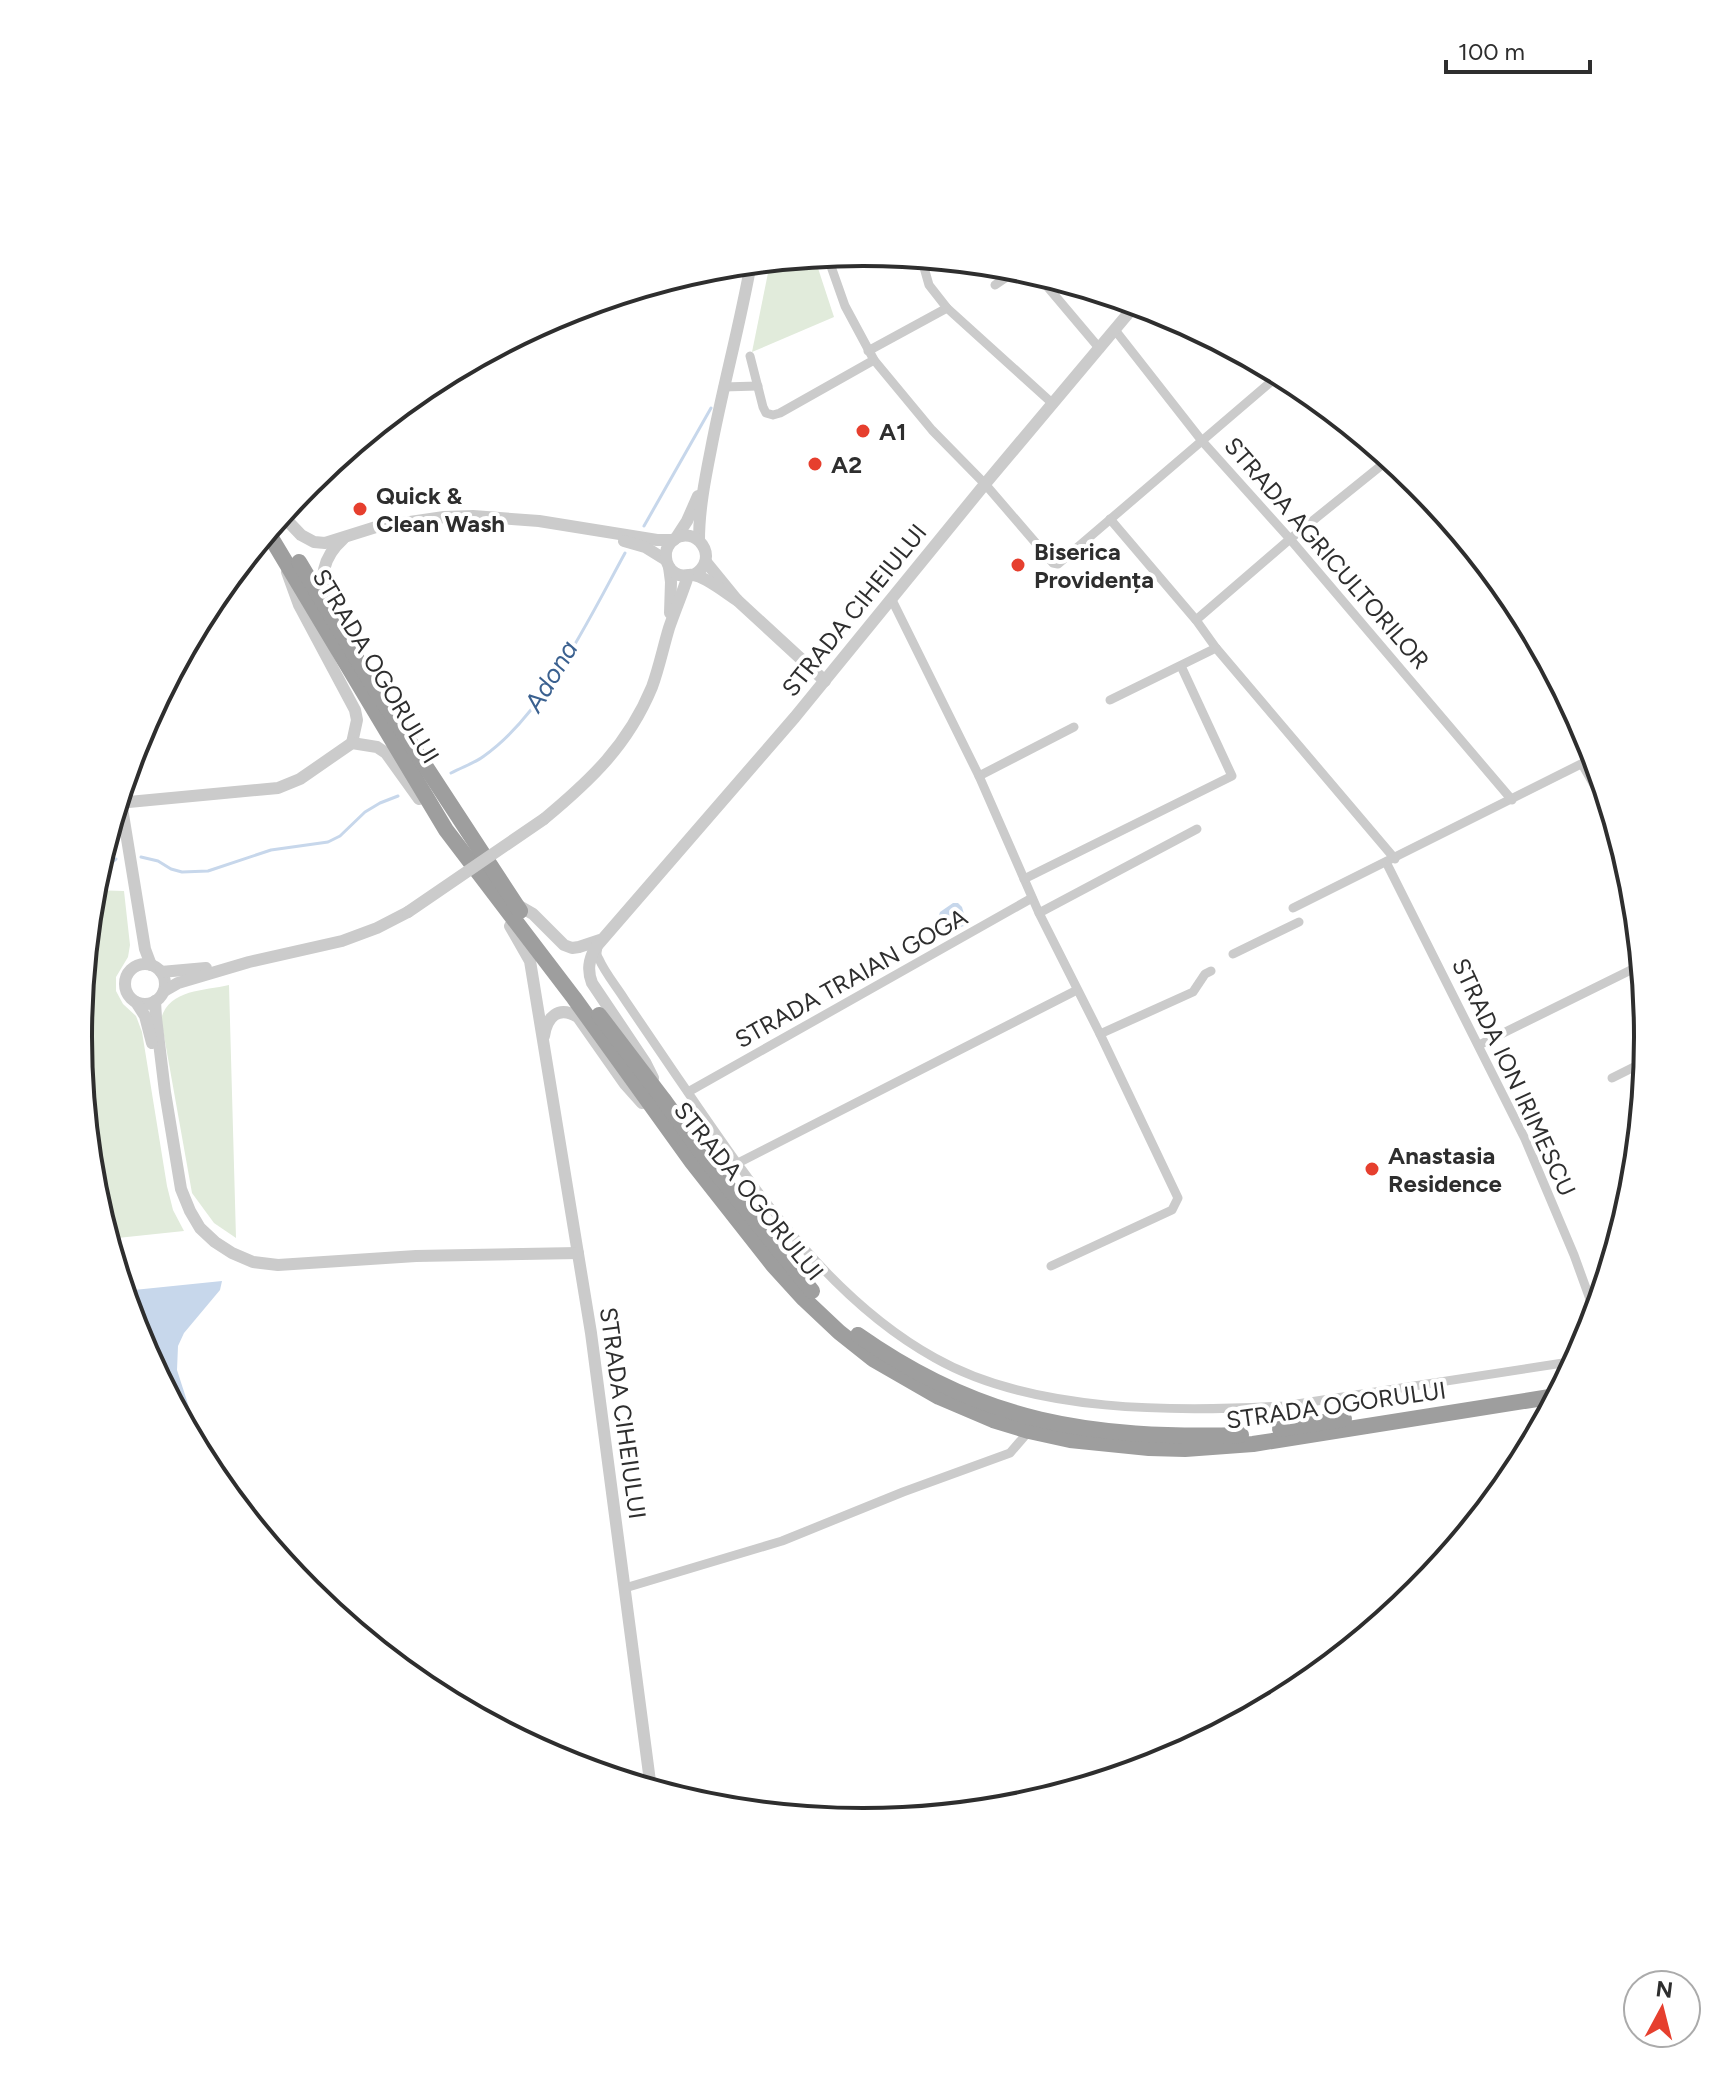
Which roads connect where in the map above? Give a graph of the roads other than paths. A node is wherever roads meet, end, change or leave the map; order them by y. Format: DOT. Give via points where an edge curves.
graph roads {
  1 [pos="831,267"];
  2 [pos="924,268"];
  3 [pos="749,274"];
  4 [pos="1004,279"];
  5 [pos="995,285"];
  6 [pos="1049,289"];
  7 [pos="947,308"];
  8 [pos="1129,313"];
  9 [pos="1115,330"];
  10 [pos="1100,349"];
  11 [pos="750,356"];
  12 [pos="871,356"];
  13 [pos="1270,382"];
  14 [pos="758,386"];
  15 [pos="723,387"];
  16 [pos="1052,403"];
  17 [pos="1202,441"];
  18 [pos="1377,463"];
  19 [pos="705,483"];
  20 [pos="985,484"];
  21 [pos="1110,519"];
  22 [pos="289,522"];
  23 [pos="280,532"];
  24 [pos="603,532"];
  25 [pos="346,537"];
  26 [pos="675,539"];
  27 [pos="1290,539"];
  28 [pos="273,540"];
  29 [pos="699,540"];
  30 [pos="283,557"];
  31 [pos="706,562"];
  32 [pos="667,563"];
  33 [pos="691,576"];
  34 [pos="891,598"];
  35 [pos="737,600"];
  36 [pos="1196,620"];
  37 [pos="669,628"];
  38 [pos="1216,648"];
  39 [pos="1181,666"];
  40 [pos="825,681"];
  41 [pos="373,686"];
  42 [pos="1110,700"];
  43 [pos="1074,727"];
  44 [pos="352,743"];
  45 [pos="1582,764"];
  46 [pos="1587,772"];
  47 [pos="979,776"];
  48 [pos="1512,800"];
  49 [pos="129,802"];
  50 [pos="122,823"];
  51 [pos="1197,829"];
  52 [pos="446,830"];
  53 [pos="1390,860"];
  54 [pos="480,875"];
  55 [pos="1024,879"];
  56 [pos="134,890"];
  57 [pos="1032,898"];
  58 [pos="514,903"];
  59 [pos="1293,908"];
  60 [pos="1039,913"];
  61 [pos="1299,922"];
  62 [pos="600,940"];
  63 [pos="1233,954"];
  64 [pos="249,962"];
  65 [pos="132,968"];
  66 [pos="156,969"];
  67 [pos="1630,970"];
  68 [pos="1211,971"];
  69 [pos="1077,990"];
  70 [pos="160,996"];
  71 [pos="136,1002"];
  72 [pos="1100,1034"];
  73 [pos="543,1043"];
  74 [pos="1479,1045"];
  75 [pos="1633,1068"];
  76 [pos="1612,1078"];
  77 [pos="165,1092"];
  78 [pos="688,1092"];
  79 [pos="663,1099"];
  80 [pos="661,1121"];
  81 [pos="738,1163"];
  82 [pos="578,1253"];
  83 [pos="1051,1266"];
  84 [pos="1589,1296"];
  85 [pos="1561,1363"];
  86 [pos="1550,1386"];
  87 [pos="1544,1398"];
  88 [pos="1029,1431"];
  89 [pos="625,1588"];
  90 [pos="649,1777"];
  1 -- 12 [label="street"];
  2 -- 7 [label="street" via="929,285"];
  3 -- 15 [label="street"];
  4 -- 5 [label="street"];
  6 -- 10 [label="street"];
  7 -- 12 [label="street"];
  7 -- 16 [label="street"];
  8 -- 9 [label="street, STRADA CIHEIULUI"];
  9 -- 10 [label="street, STRADA CIHEIULUI"];
  9 -- 17 [label="street, STRADA AGRICULTORILOR"];
  10 -- 16 [label="street, STRADA CIHEIULUI"];
  11 -- 14 [label="street"];
  12 -- 14 [label="street" via="773,415 766,413"];
  12 -- 20 [label="street"];
  13 -- 17 [label="street"];
  14 -- 15 [label="street"];
  15 -- 19 [label="street"];
  16 -- 20 [label="street, STRADA CIHEIULUI"];
  17 -- 21 [label="street"];
  17 -- 27 [label="street, STRADA AGRICULTORILOR"];
  18 -- 27 [label="street"];
  19 -- 26 [label="street"];
  19 -- 29 [label="street"];
  20 -- 21 [label="street" via="1053,563"];
  20 -- 34 [label="street, STRADA CIHEIULUI"];
  21 -- 36 [label="street, STRADA ION IRIMESCU"];
  22 -- 25 [label="street" via="307,539 325,543"];
  23 -- 41 [label="highway, STRADA OGORULUI"];
  24 -- 25 [label="street" via="473,516 391,525"];
  24 -- 26 [label="street"];
  24 -- 32 [label="street" via="645,547"];
  25 -- 41 [label="street" via="329,555 323,582"];
  26 -- 29 [label="street"];
  26 -- 32 [label="street" via="668,546"];
  27 -- 36 [label="street"];
  27 -- 48 [label="street, STRADA AGRICULTORILOR"];
  28 -- 30 [label="highway, STRADA OGORULUI"];
  29 -- 31 [label="street"];
  30 -- 44 [label="street" via="299,605 355,710"];
  30 -- 52 [label="highway, STRADA OGORULUI"];
  31 -- 33 [label="street"];
  31 -- 35 [label="street"];
  32 -- 33 [label="street" via="675,573"];
  32 -- 37 [label="street"];
  33 -- 35 [label="street"];
  33 -- 37 [label="street"];
  34 -- 40 [label="street, STRADA CIHEIULUI"];
  34 -- 47 [label="street"];
  35 -- 40 [label="street"];
  36 -- 38 [label="street, STRADA ION IRIMESCU"];
  37 -- 64 [label="street, bridge" via="652,686 623,741 584,786 544,819 377,928"];
  38 -- 39 [label="street"];
  38 -- 53 [label="street, STRADA ION IRIMESCU"];
  39 -- 42 [label="street"];
  39 -- 55 [label="street" via="1232,776"];
  40 -- 62 [label="street, STRADA CIHEIULUI"];
  41 -- 58 [label="highway, STRADA OGORULUI"];
  43 -- 47 [label="street"];
  44 -- 49 [label="street" via="278,788"];
  44 -- 52 [label="street" via="386,753"];
  45 -- 46 [label="street"];
  45 -- 48 [label="street"];
  47 -- 55 [label="street"];
  48 -- 53 [label="street"];
  50 -- 56 [label="street"];
  51 -- 60 [label="street"];
  52 -- 54 [label="highway, STRADA OGORULUI"];
  53 -- 59 [label="street"];
  53 -- 74 [label="street, STRADA ION IRIMESCU"];
  54 -- 73 [label="street, STRADA CIHEIULUI" via="530,961"];
  54 -- 80 [label="highway, STRADA OGORULUI"];
  55 -- 57 [label="street"];
  56 -- 65 [label="street"];
  56 -- 66 [label="street" via="145,949"];
  57 -- 60 [label="street"];
  57 -- 78 [label="street, STRADA TRAIAN GOGA"];
  58 -- 62 [label="street" via="564,945 572,948"];
  58 -- 79 [label="highway, STRADA OGORULUI"];
  60 -- 69 [label="street"];
  61 -- 63 [label="street"];
  62 -- 78 [label="street" via="598,958"];
  62 -- 79 [label="street, STRADA CIHEIULUI" via="590,957 590,976"];
  64 -- 66 [label="street"];
  64 -- 70 [label="street" via="178,983"];
  65 -- 66 [label="street" via="144,964"];
  65 -- 71 [label="street" via="125,987"];
  66 -- 70 [label="street" via="164,978"];
  67 -- 74 [label="street"];
  68 -- 72 [label="street" via="1193,992"];
  69 -- 72 [label="street"];
  69 -- 81 [label="street"];
  70 -- 71 [label="street"];
  70 -- 77 [label="street" via="156,1018"];
  71 -- 77 [label="street" via="145,1016"];
  72 -- 83 [label="street" via="1178,1198 1172,1210"];
  73 -- 80 [label="street" via="555,1013 572,1013 625,1084"];
  73 -- 82 [label="street, STRADA CIHEIULUI"];
  74 -- 84 [label="street, STRADA ION IRIMESCU" via="1525,1139"];
  75 -- 76 [label="street"];
  77 -- 82 [label="street" via="181,1189 190,1211 215,1242 253,1262"];
  78 -- 81 [label="street"];
  79 -- 86 [label="highway, STRADA OGORULUI" via="762,1231 834,1314 918,1373 996,1408 1109,1432 1243,1435"];
  80 -- 88 [label="highway, STRADA OGORULUI" via="773,1265 839,1332 873,1359 939,1397"];
  81 -- 85 [label="street" via="812,1259 868,1312 937,1360 1008,1387 1129,1407 1237,1409"];
  82 -- 89 [label="street, STRADA CIHEIULUI"];
  87 -- 88 [label="highway, STRADA OGORULUI" via="1293,1438 1185,1449 1112,1445"];
  88 -- 89 [label="street" via="1010,1453 782,1541"];
  89 -- 90 [label="street, STRADA CIHEIULUI"];
}
